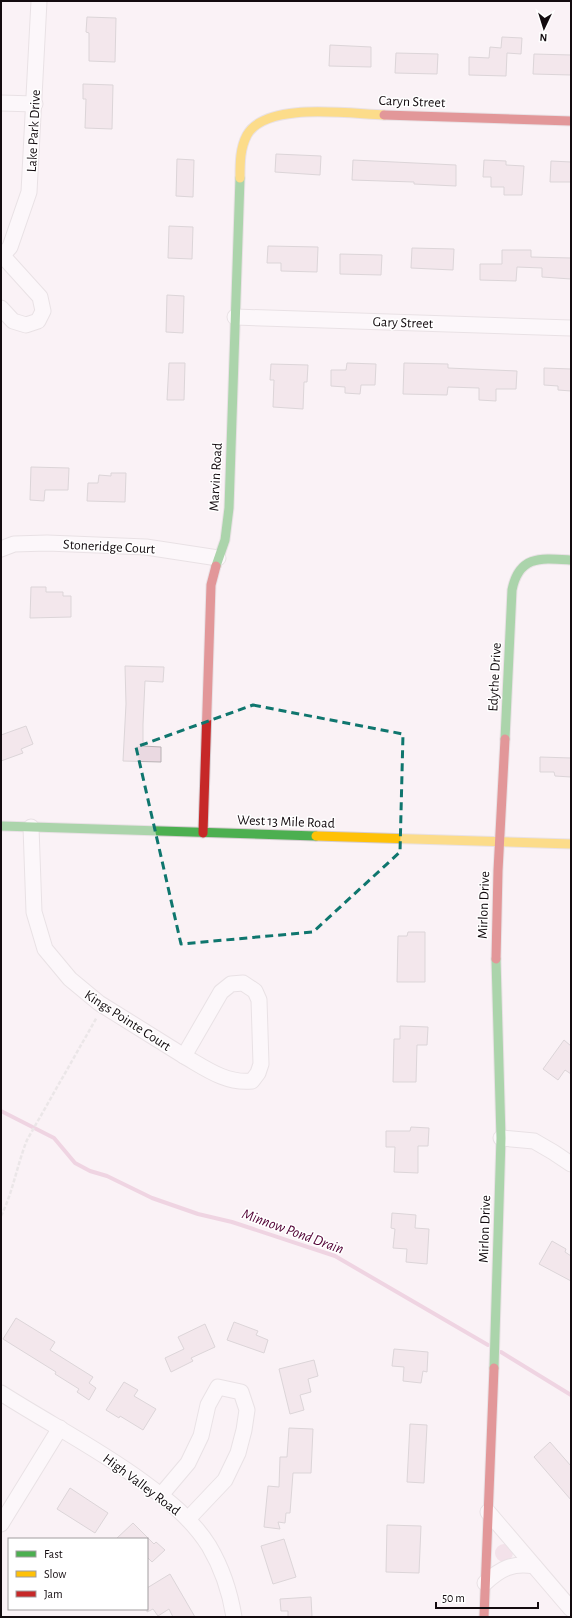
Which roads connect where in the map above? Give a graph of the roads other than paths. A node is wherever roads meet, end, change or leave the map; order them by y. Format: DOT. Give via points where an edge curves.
graph roads {
  1 [pos="39,1"];
  2 [pos="1,103"];
  3 [pos="35,104"];
  4 [pos="571,121"];
  5 [pos="254,125"];
  6 [pos="2,256"];
  7 [pos="1,308"];
  8 [pos="235,317"];
  9 [pos="571,328"];
  10 [pos="1,549"];
  11 [pos="218,558"];
  12 [pos="571,560"];
  13 [pos="1,826"];
  14 [pos="31,827"];
  15 [pos="203,832"];
  16 [pos="499,842"];
  17 [pos="571,844"];
  18 [pos="184,1056"];
  19 [pos="501,1138"];
  20 [pos="571,1164"];
  21 [pos="1,1393"];
  22 [pos="60,1428"];
  23 [pos="161,1496"];
  24 [pos="488,1512"];
  25 [pos="188,1519"];
  26 [pos="1,1524"];
  27 [pos="534,1566"];
  28 [pos="486,1583"];
  29 [pos="571,1608"];
  30 [pos="234,1617"];
  31 [pos="484,1617"];
  1 -- 3 [label="street, Lake Park Drive"];
  2 -- 3 [label="street"];
  3 -- 6 [label="street, Lake Park Drive" via="29,192 10,247"];
  4 -- 5 [label="street, Caryn Street" via="304,112 277,114"];
  5 -- 8 [label="street, Marvin Road" via="243,142 240,162"];
  6 -- 7 [label="street, Lake Park Drive" via="40,297 43,311 38,321 26,326 13,321"];
  8 -- 9 [label="street, Gary Street"];
  8 -- 11 [label="street, Marvin Road" via="229,508 225,540"];
  10 -- 11 [label="street, Stoneridge Court" via="14,544 47,543 146,547"];
  11 -- 15 [label="street, Marvin Road" via="211,585"];
  12 -- 16 [label="street, Edythe Drive" via="544,559 524,565 516,574 512,590"];
  13 -- 14 [label="street, West 13 Mile Road"];
  14 -- 15 [label="street, West 13 Mile Road"];
  14 -- 18 [label="street, Kings Pointe Court" via="34,912 45,949 70,979 103,1006"];
  15 -- 16 [label="street, West 13 Mile Road"];
  16 -- 17 [label="street, West 13 Mile Road"];
  16 -- 19 [label="street, Mirlon Drive" via="496,960"];
  18 -- 18 [label="street, Kings Pointe Court" via="231,1080 252,1081 258,1073 260,1064 261,1028 259,1000 255,991 243,983 231,984 221,992"];
  19 -- 20 [label="street" via="534,1141"];
  19 -- 24 [label="street, Mirlon Drive"];
  21 -- 22 [label="street, High Valley Road"];
  22 -- 23 [label="street, High Valley Road" via="110,1458"];
  22 -- 26 [label="street"];
  23 -- 25 [label="street, High Valley Road" via="176,1506"];
  23 -- 25 [label="street" via="188,1463 201,1436 208,1405 218,1387 241,1392 247,1410 238,1453 225,1480"];
  24 -- 27 [label="street"];
  24 -- 28 [label="street, Mirlon Drive"];
  25 -- 30 [label="street, High Valley Road" via="208,1545 222,1572"];
  27 -- 28 [label="street" via="524,1564 507,1567"];
  27 -- 29 [label="street"];
  28 -- 31 [label="street, Mirlon Drive"];
}
